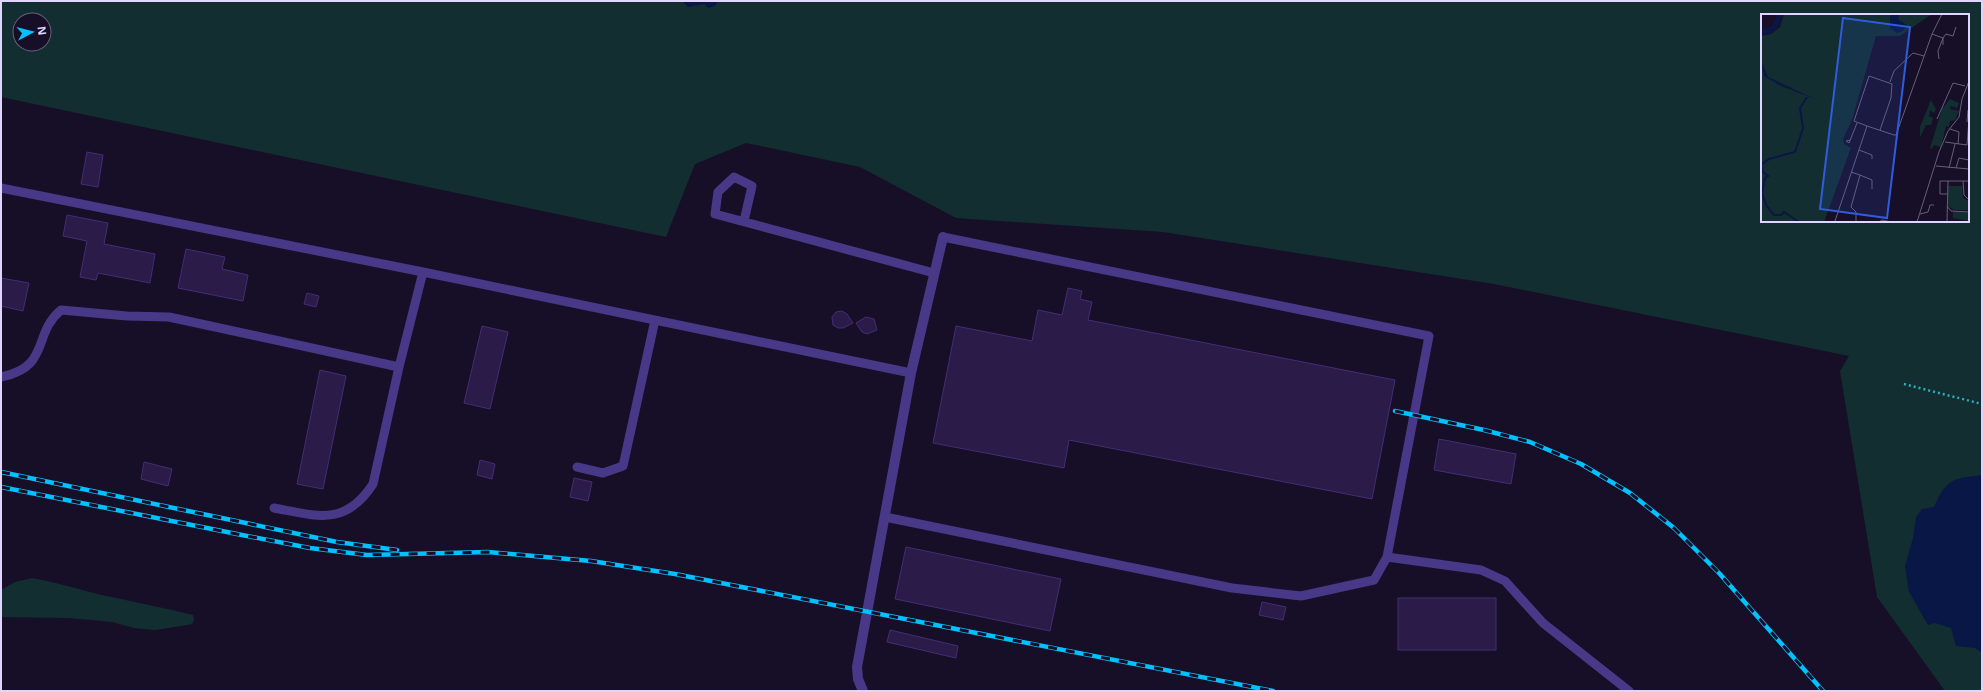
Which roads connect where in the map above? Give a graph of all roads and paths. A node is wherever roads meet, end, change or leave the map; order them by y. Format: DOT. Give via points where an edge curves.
graph roads {
  1 [pos="1,188"];
  2 [pos="744,222"];
  3 [pos="943,238"];
  4 [pos="423,272"];
  5 [pos="934,273"];
  6 [pos="655,320"];
  7 [pos="399,367"];
  8 [pos="911,373"];
  9 [pos="1,377"];
  10 [pos="1904,384"];
  11 [pos="1982,404"];
  12 [pos="577,467"];
  13 [pos="274,508"];
  14 [pos="885,517"];
  15 [pos="1387,557"];
  16 [pos="863,691"];
  17 [pos="1629,691"];
  1 -- 4 [label="lane"];
  2 -- 2 [label="lane" via="715,214 718,192 734,177 752,186"];
  2 -- 5 [label="lane"];
  3 -- 5 [label="street"];
  3 -- 15 [label="lane" via="1429,336"];
  4 -- 6 [label="lane"];
  4 -- 7 [label="lane"];
  5 -- 8 [label="street"];
  6 -- 8 [label="lane"];
  6 -- 12 [label="lane" via="623,466 603,473"];
  7 -- 9 [label="lane" via="169,317 60,310 52,317 36,355 27,367"];
  7 -- 13 [label="lane" via="374,484 365,497 349,510 322,517"];
  8 -- 14 [label="street"];
  10 -- 11 [label="path"];
  14 -- 15 [label="lane" via="1232,588 1301,596 1374,580"];
  14 -- 16 [label="street" via="857,667"];
  15 -- 17 [label="lane" via="1481,570 1505,580 1543,623"];
}
